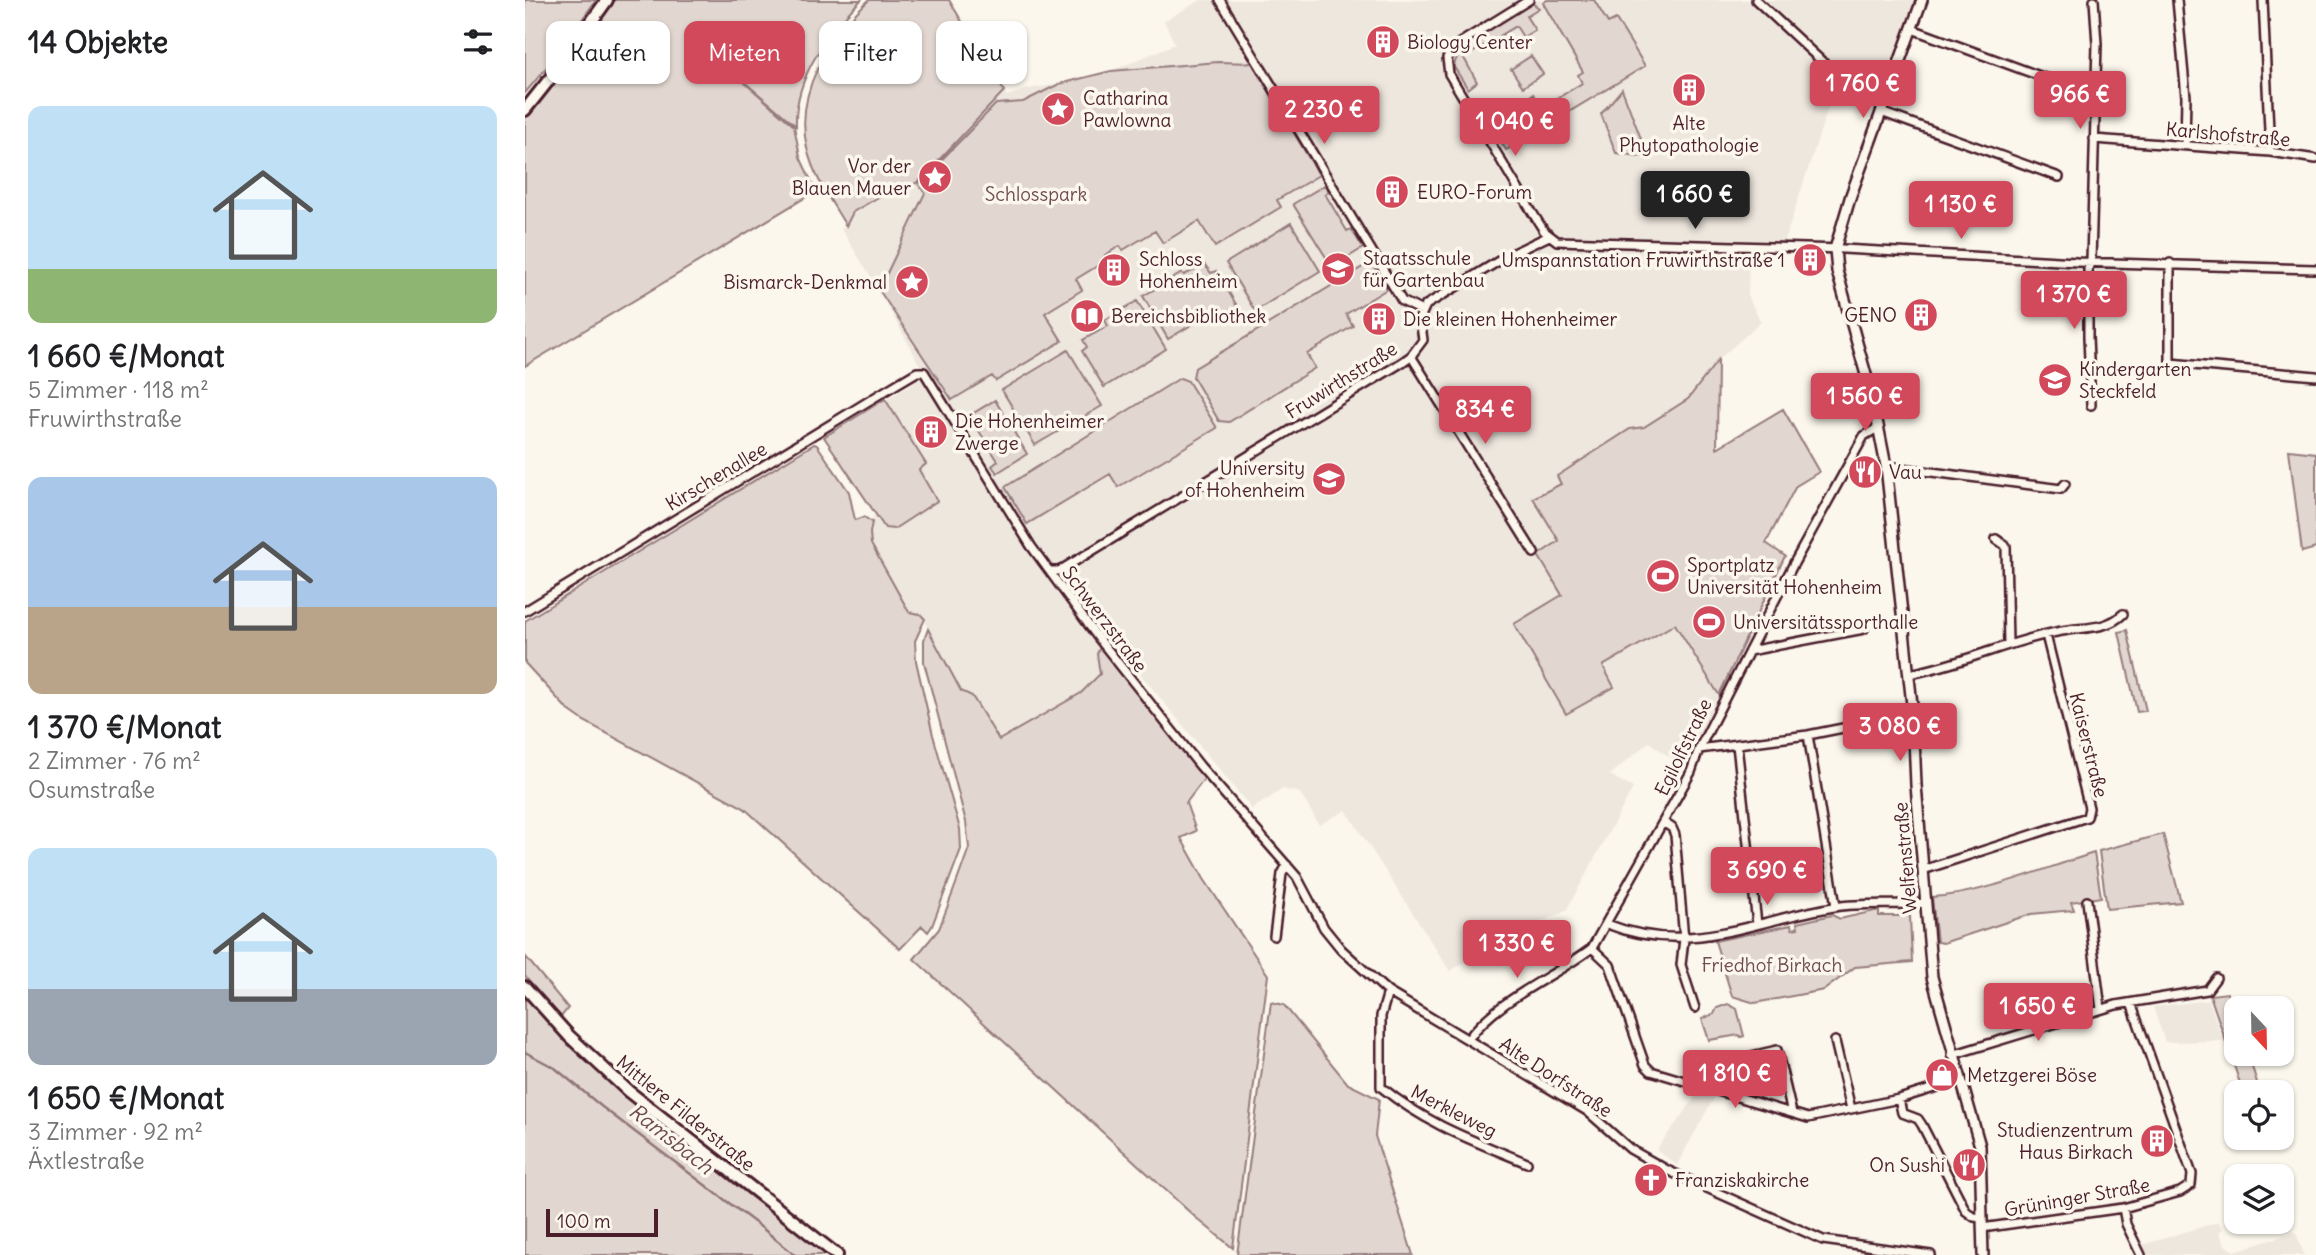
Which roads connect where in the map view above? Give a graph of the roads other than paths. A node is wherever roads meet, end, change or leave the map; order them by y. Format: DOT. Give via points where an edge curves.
graph roads {
  1 [pos="607,0"];
  2 [pos="1220,0"];
  3 [pos="1529,0"];
  4 [pos="1756,0"];
  5 [pos="1922,0"];
  6 [pos="2094,0"];
  7 [pos="2177,0"];
  8 [pos="2263,0"];
  9 [pos="1912,29"];
  10 [pos="2059,83"];
  11 [pos="1887,96"];
  12 [pos="525,110"];
  13 [pos="1881,113"];
  14 [pos="2094,139"];
  15 [pos="2185,145"];
  16 [pos="2270,152"];
  17 [pos="2316,159"];
  18 [pos="2059,177"];
  19 [pos="1549,236"];
  20 [pos="1839,249"];
  21 [pos="2091,261"];
  22 [pos="2170,263"];
  23 [pos="2316,269"];
  24 [pos="1422,312"];
  25 [pos="1411,356"];
  26 [pos="924,372"];
  27 [pos="2316,376"];
  28 [pos="2091,405"];
  29 [pos="1879,427"];
  30 [pos="1886,466"];
  31 [pos="2066,484"];
  32 [pos="1996,539"];
  33 [pos="1534,553"];
  34 [pos="1052,571"];
  35 [pos="525,611"];
  36 [pos="2123,614"];
  37 [pos="1864,629"];
  38 [pos="2046,635"];
  39 [pos="2008,644"];
  40 [pos="1749,651"];
  41 [pos="1909,674"];
  42 [pos="1913,714"];
  43 [pos="1808,735"];
  44 [pos="1737,746"];
  45 [pos="1699,750"];
  46 [pos="1663,822"];
  47 [pos="1287,865"];
  48 [pos="1923,870"];
  49 [pos="2087,901"];
  50 [pos="1926,903"];
  51 [pos="1836,906"];
  52 [pos="1607,924"];
  53 [pos="1757,924"];
  54 [pos="1275,936"];
  55 [pos="1683,939"];
  56 [pos="1592,948"];
  57 [pos="2215,978"];
  58 [pos="525,986"];
  59 [pos="1388,992"];
  60 [pos="2131,1003"];
  61 [pos="1695,1008"];
  62 [pos="2101,1009"];
  63 [pos="1468,1039"];
  64 [pos="1835,1041"];
  65 [pos="1952,1055"];
  66 [pos="1751,1056"];
  67 [pos="1960,1080"];
  68 [pos="1899,1099"];
  69 [pos="1851,1109"];
  70 [pos="1791,1114"];
  71 [pos="1527,1163"];
  72 [pos="2123,1209"];
  73 [pos="1982,1223"];
  74 [pos="837,1255"];
  75 [pos="1931,1255"];
  76 [pos="1983,1255"];
  77 [pos="2141,1255"];
  1 -- 12 [label="main road"];
  2 -- 24 [label="street" via="1402,301"];
  3 -- 19 [label="street" via="1458,44 1447,58 1449,74"];
  4 -- 11 [label="street" via="1829,68"];
  5 -- 9 [label="street"];
  6 -- 14 [label="street"];
  7 -- 15 [label="street" via="2186,97"];
  8 -- 16 [label="street"];
  9 -- 10 [label="street"];
  9 -- 11 [label="street"];
  11 -- 13 [label="street"];
  13 -- 18 [label="street"];
  13 -- 20 [label="street" via="1851,195"];
  14 -- 15 [label="street, Karlshofstraße"];
  14 -- 21 [label="street"];
  15 -- 16 [label="street, Karlshofstraße"];
  16 -- 17 [label="street, Karlshofstraße"];
  19 -- 20 [label="street" via="1557,241"];
  19 -- 24 [label="street" via="1504,258 1426,305"];
  20 -- 21 [label="street"];
  20 -- 29 [label="street, Welfenstraße" via="1837,271"];
  21 -- 22 [label="street"];
  21 -- 28 [label="street"];
  22 -- 23 [label="street"];
  22 -- 27 [label="street" via="2170,363"];
  24 -- 25 [label="street, Fruwirthstraße" via="1423,340"];
  25 -- 33 [label="street"];
  25 -- 34 [label="street, Fruwirthstraße" via="1059,571"];
  26 -- 34 [label="street, Schwerzstraße" via="1031,546"];
  26 -- 35 [label="street, Kirschenallee" via="916,372"];
  29 -- 30 [label="street, Welfenstraße"];
  29 -- 40 [label="street, Egilolfstraße" via="1864,436"];
  30 -- 31 [label="street" via="2061,489"];
  30 -- 41 [label="street, Welfenstraße"];
  32 -- 39 [label="street" via="2006,546"];
  34 -- 47 [label="street, Schwerzstraße" via="1157,713"];
  36 -- 38 [label="street" via="2098,627"];
  37 -- 40 [label="street"];
  38 -- 39 [label="street"];
  38 -- 48 [label="street, Kaiserstraße" via="2089,808 2087,817"];
  39 -- 41 [label="street"];
  40 -- 45 [label="street, Egilolfstraße"];
  41 -- 42 [label="street, Welfenstraße"];
  42 -- 43 [label="street"];
  42 -- 48 [label="street, Welfenstraße"];
  43 -- 44 [label="street"];
  43 -- 51 [label="street"];
  44 -- 45 [label="street"];
  44 -- 53 [label="street"];
  45 -- 46 [label="street, Egilolfstraße"];
  46 -- 52 [label="street, Egilolfstraße"];
  46 -- 55 [label="street" via="1675,835"];
  47 -- 54 [label="street"];
  47 -- 59 [label="street, Alte Dorfstraße" via="1324,928"];
  48 -- 50 [label="street, Welfenstraße"];
  49 -- 62 [label="street"];
  50 -- 51 [label="street"];
  50 -- 65 [label="street, Welfenstraße" via="1932,977"];
  51 -- 53 [label="street"];
  52 -- 55 [label="street"];
  52 -- 56 [label="street, Egilolfstraße"];
  53 -- 55 [label="street"];
  55 -- 61 [label="street" via="1681,965"];
  56 -- 63 [label="street, Egilolfstraße" via="1496,1009"];
  56 -- 70 [label="street" via="1610,965 1651,1071"];
  57 -- 60 [label="street" via="2207,990"];
  58 -- 74 [label="main road, Mittlere Filderstraße" via="569,1036 628,1091"];
  59 -- 63 [label="street, Alte Dorfstraße"];
  59 -- 71 [label="street, Merkleweg" via="1381,1016 1381,1087 1409,1109 1468,1140"];
  60 -- 62 [label="street"];
  60 -- 72 [label="street, Grüninger Straße" via="2193,1178 2180,1192"];
  62 -- 65 [label="street"];
  63 -- 75 [label="street, Alte Dorfstraße" via="1587,1111 1630,1149 1669,1171 1822,1240"];
  64 -- 69 [label="street"];
  65 -- 67 [label="street, Welfenstraße"];
  66 -- 70 [label="street" via="1777,1050"];
  67 -- 68 [label="street"];
  67 -- 73 [label="street, Welfenstraße" via="1980,1146"];
  68 -- 69 [label="street"];
  68 -- 73 [label="street" via="1902,1112 1922,1125 1966,1211"];
  69 -- 70 [label="street" via="1808,1118"];
  72 -- 73 [label="street, Grüninger Straße"];
  72 -- 77 [label="street"];
  73 -- 76 [label="street, Welfenstraße"];
}
